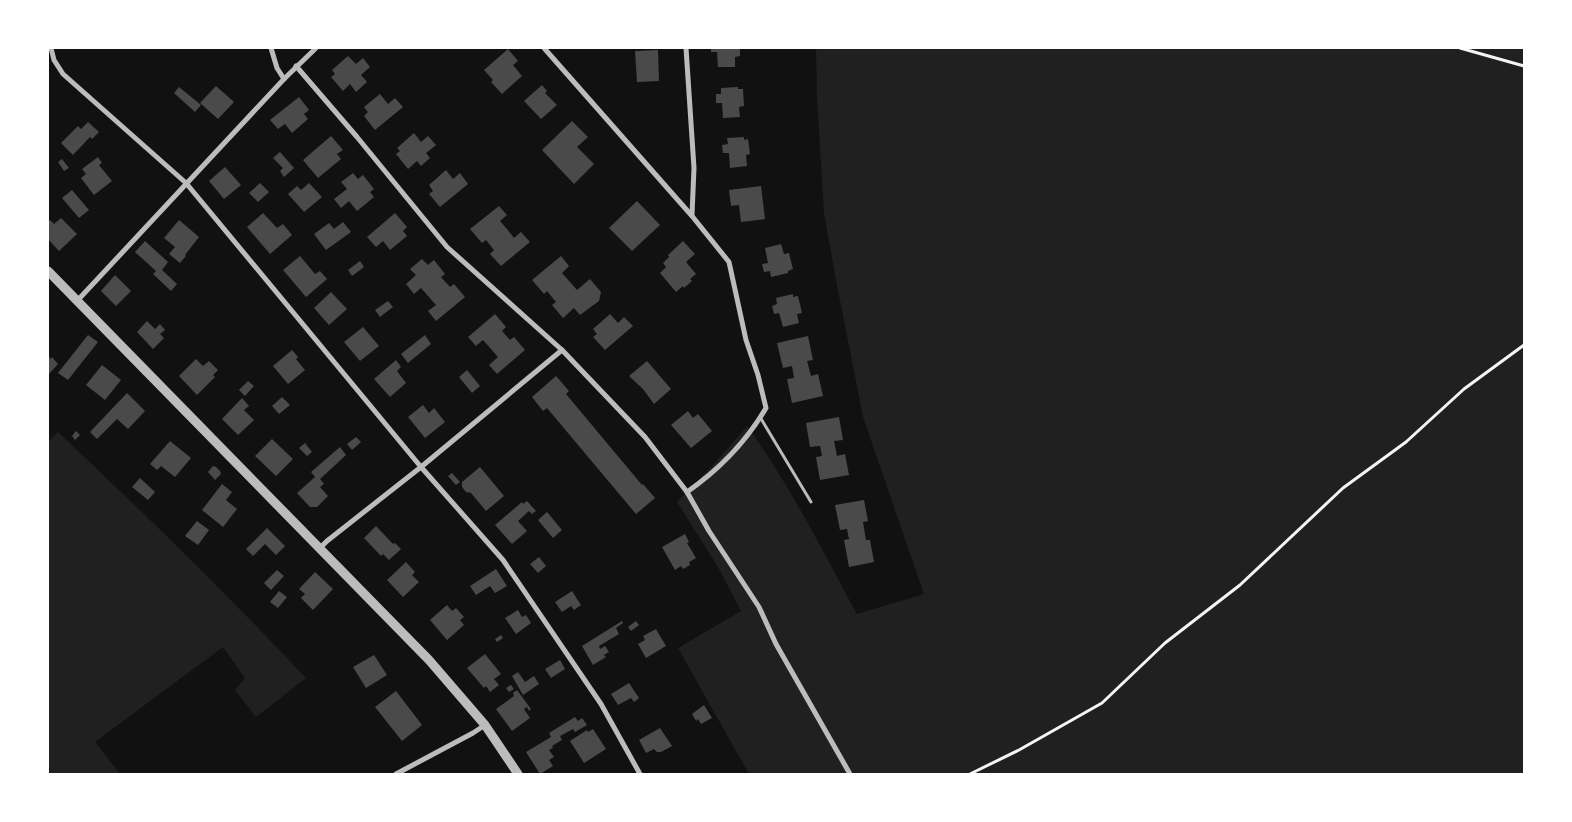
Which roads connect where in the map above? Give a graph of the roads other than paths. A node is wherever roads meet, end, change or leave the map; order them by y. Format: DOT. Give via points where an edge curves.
graph roads {
  1 [pos="51,48"];
  2 [pos="271,48"];
  3 [pos="316,48"];
  4 [pos="544,48"];
  5 [pos="686,48"];
  6 [pos="296,66"];
  7 [pos="284,79"];
  8 [pos="186,183"];
  9 [pos="692,216"];
  10 [pos="48,270"];
  11 [pos="77,301"];
  12 [pos="562,350"];
  13 [pos="760,417"];
  14 [pos="421,467"];
  15 [pos="687,492"];
  16 [pos="810,502"];
  17 [pos="320,548"];
  18 [pos="485,725"];
  19 [pos="396,774"];
  20 [pos="518,774"];
  21 [pos="640,774"];
  22 [pos="850,774"];
  1 -- 8 [label="street" via="54,60 64,74"];
  2 -- 7 [label="street"];
  3 -- 6 [label="street"];
  4 -- 9 [label="street"];
  5 -- 9 [label="street" via="694,168"];
  6 -- 7 [label="street"];
  6 -- 12 [label="street" via="447,247"];
  7 -- 8 [label="street"];
  8 -- 11 [label="street"];
  8 -- 14 [label="street"];
  9 -- 13 [label="street" via="729,262 746,340 766,408"];
  10 -- 11 [label="street"];
  11 -- 17 [label="street"];
  12 -- 14 [label="street"];
  12 -- 15 [label="street" via="644,437"];
  13 -- 15 [label="street" via="751,433 710,476"];
  13 -- 16 [label="lane"];
  14 -- 17 [label="street"];
  14 -- 21 [label="street" via="503,560 601,704"];
  15 -- 22 [label="street" via="759,607 776,644"];
  17 -- 18 [label="street" via="429,660"];
  18 -- 19 [label="street"];
  18 -- 20 [label="street"];
}
